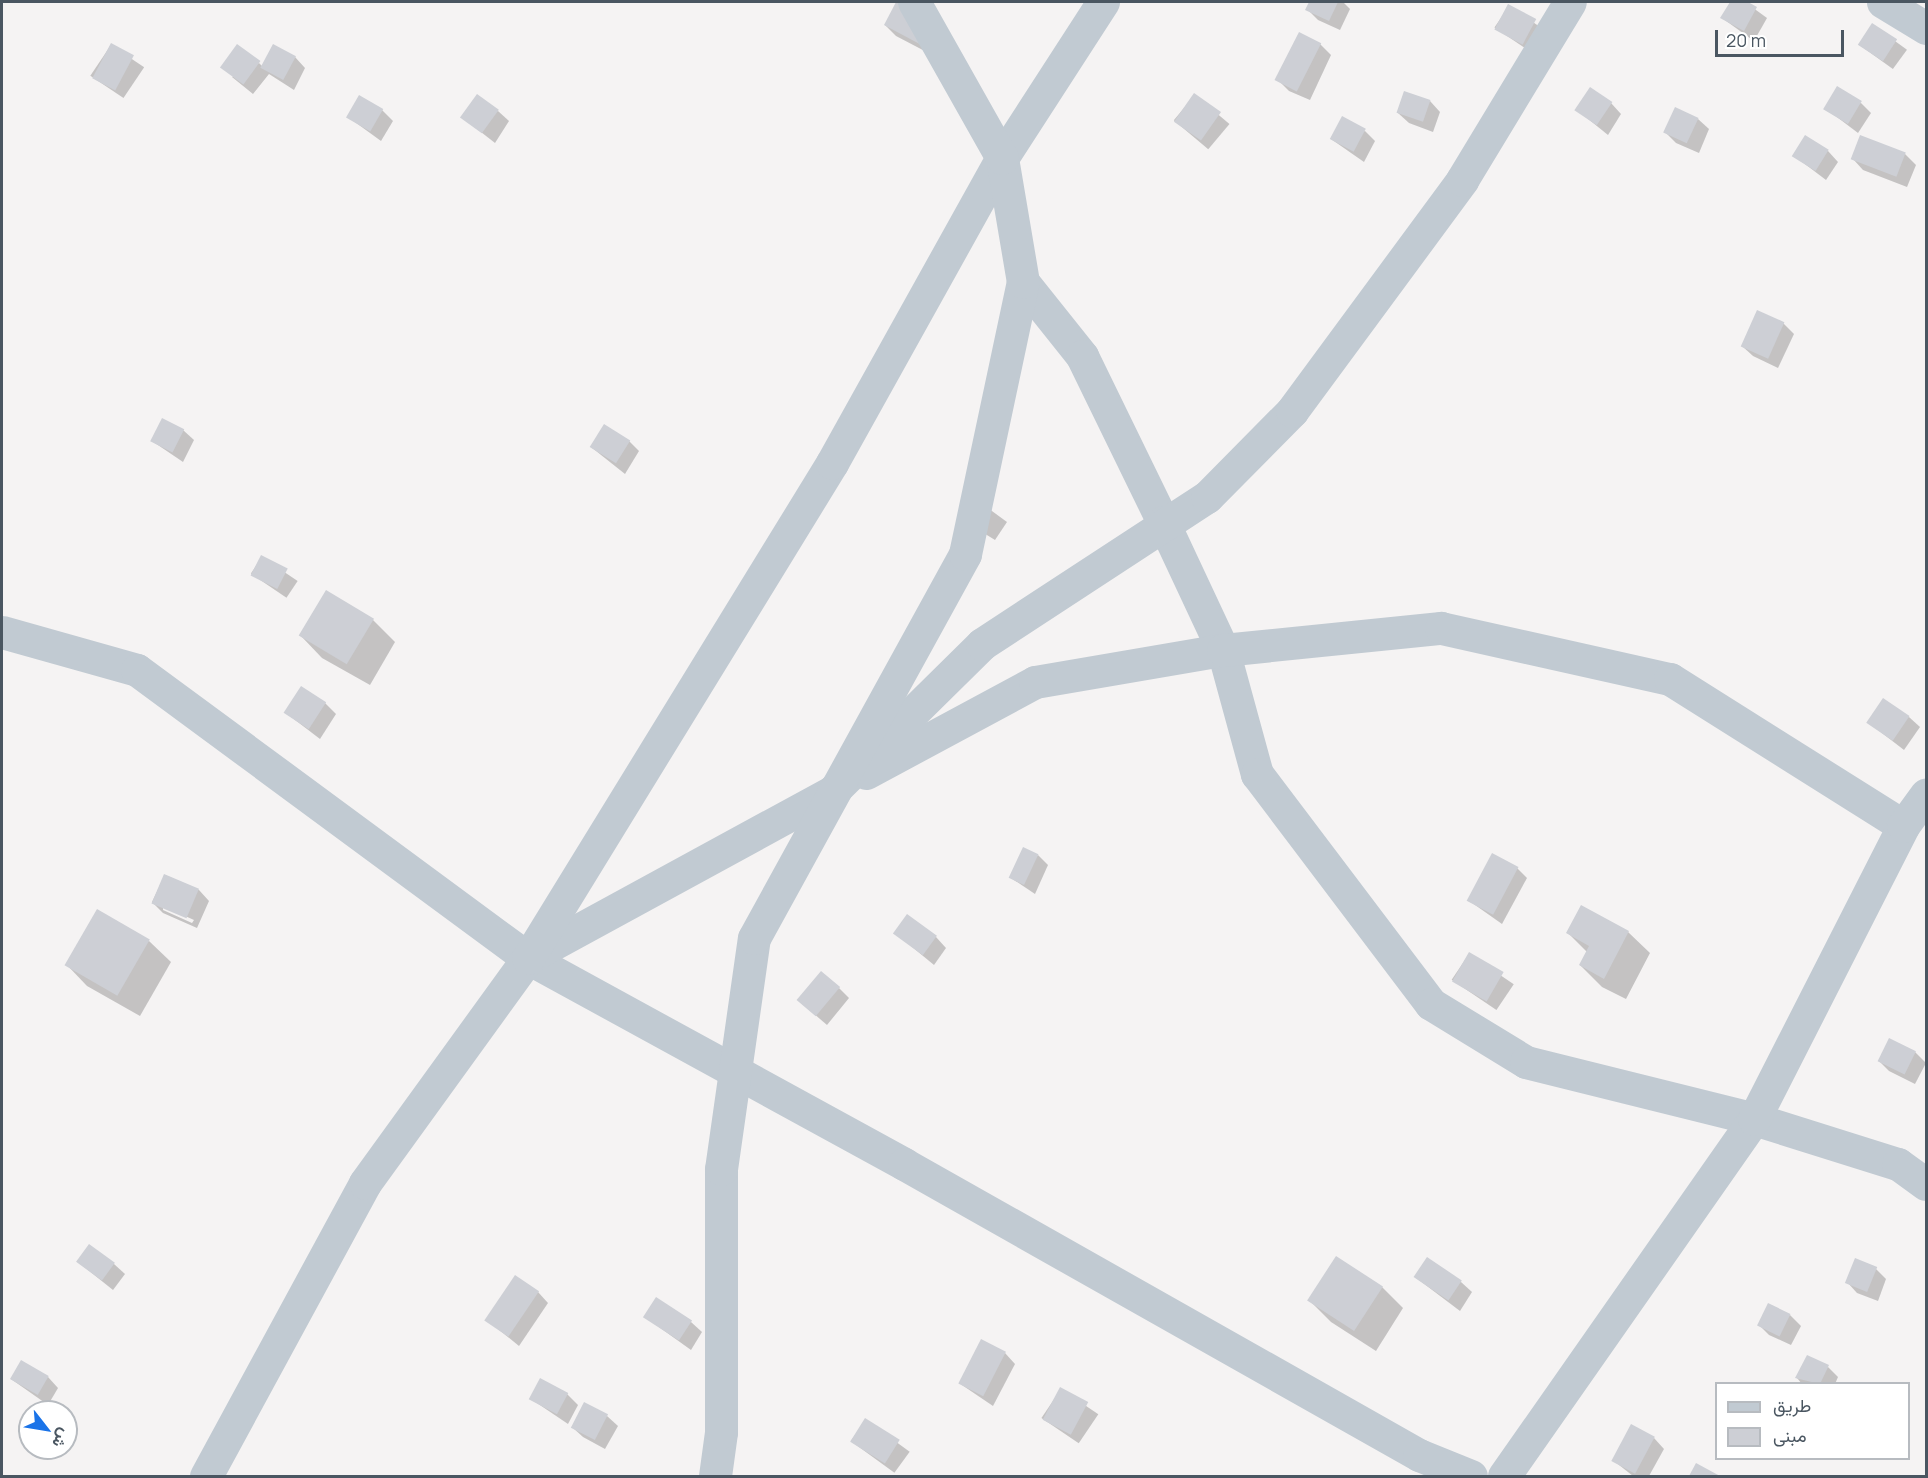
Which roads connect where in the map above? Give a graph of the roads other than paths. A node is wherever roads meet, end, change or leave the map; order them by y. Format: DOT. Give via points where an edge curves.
graph roads {
  1 [pos="914,2"];
  2 [pos="1103,2"];
  3 [pos="1569,2"];
  4 [pos="1883,2"];
  5 [pos="1926,27"];
  6 [pos="1002,158"];
  7 [pos="1023,282"];
  8 [pos="1163,522"];
  9 [pos="2,632"];
  10 [pos="1223,650"];
  11 [pos="833,791"];
  12 [pos="1926,794"];
  13 [pos="1903,826"];
  14 [pos="528,958"];
  15 [pos="735,1071"];
  16 [pos="1754,1119"];
  17 [pos="1926,1184"];
  18 [pos="206,1476"];
  19 [pos="715,1476"];
  20 [pos="1471,1476"];
  21 [pos="1504,1476"];
  1 -- 6 [label="street"];
  2 -- 6 [label="street"];
  3 -- 8 [label="street" via="1462,180 1292,411 1207,497"];
  4 -- 5 [label="street"];
  6 -- 7 [label="street"];
  6 -- 14 [label="street" via="832,463"];
  7 -- 8 [label="street" via="1082,357"];
  7 -- 11 [label="street" via="965,554"];
  8 -- 10 [label="street"];
  8 -- 11 [label="street" via="982,644"];
  9 -- 14 [label="street" via="137,670"];
  10 -- 11 [label="street" via="1035,682"];
  10 -- 13 [label="street" via="1441,628 1670,679"];
  10 -- 16 [label="street" via="1257,774 1431,1004 1526,1062"];
  11 -- 14 [label="street"];
  11 -- 15 [label="street" via="754,938"];
  12 -- 13 [label="street"];
  13 -- 16 [label="street"];
  14 -- 15 [label="street"];
  14 -- 18 [label="street" via="365,1183"];
  15 -- 19 [label="street" via="721,1169 721,1432"];
  15 -- 20 [label="street" via="1419,1455"];
  16 -- 17 [label="street" via="1898,1164"];
  16 -- 21 [label="street"];
}
